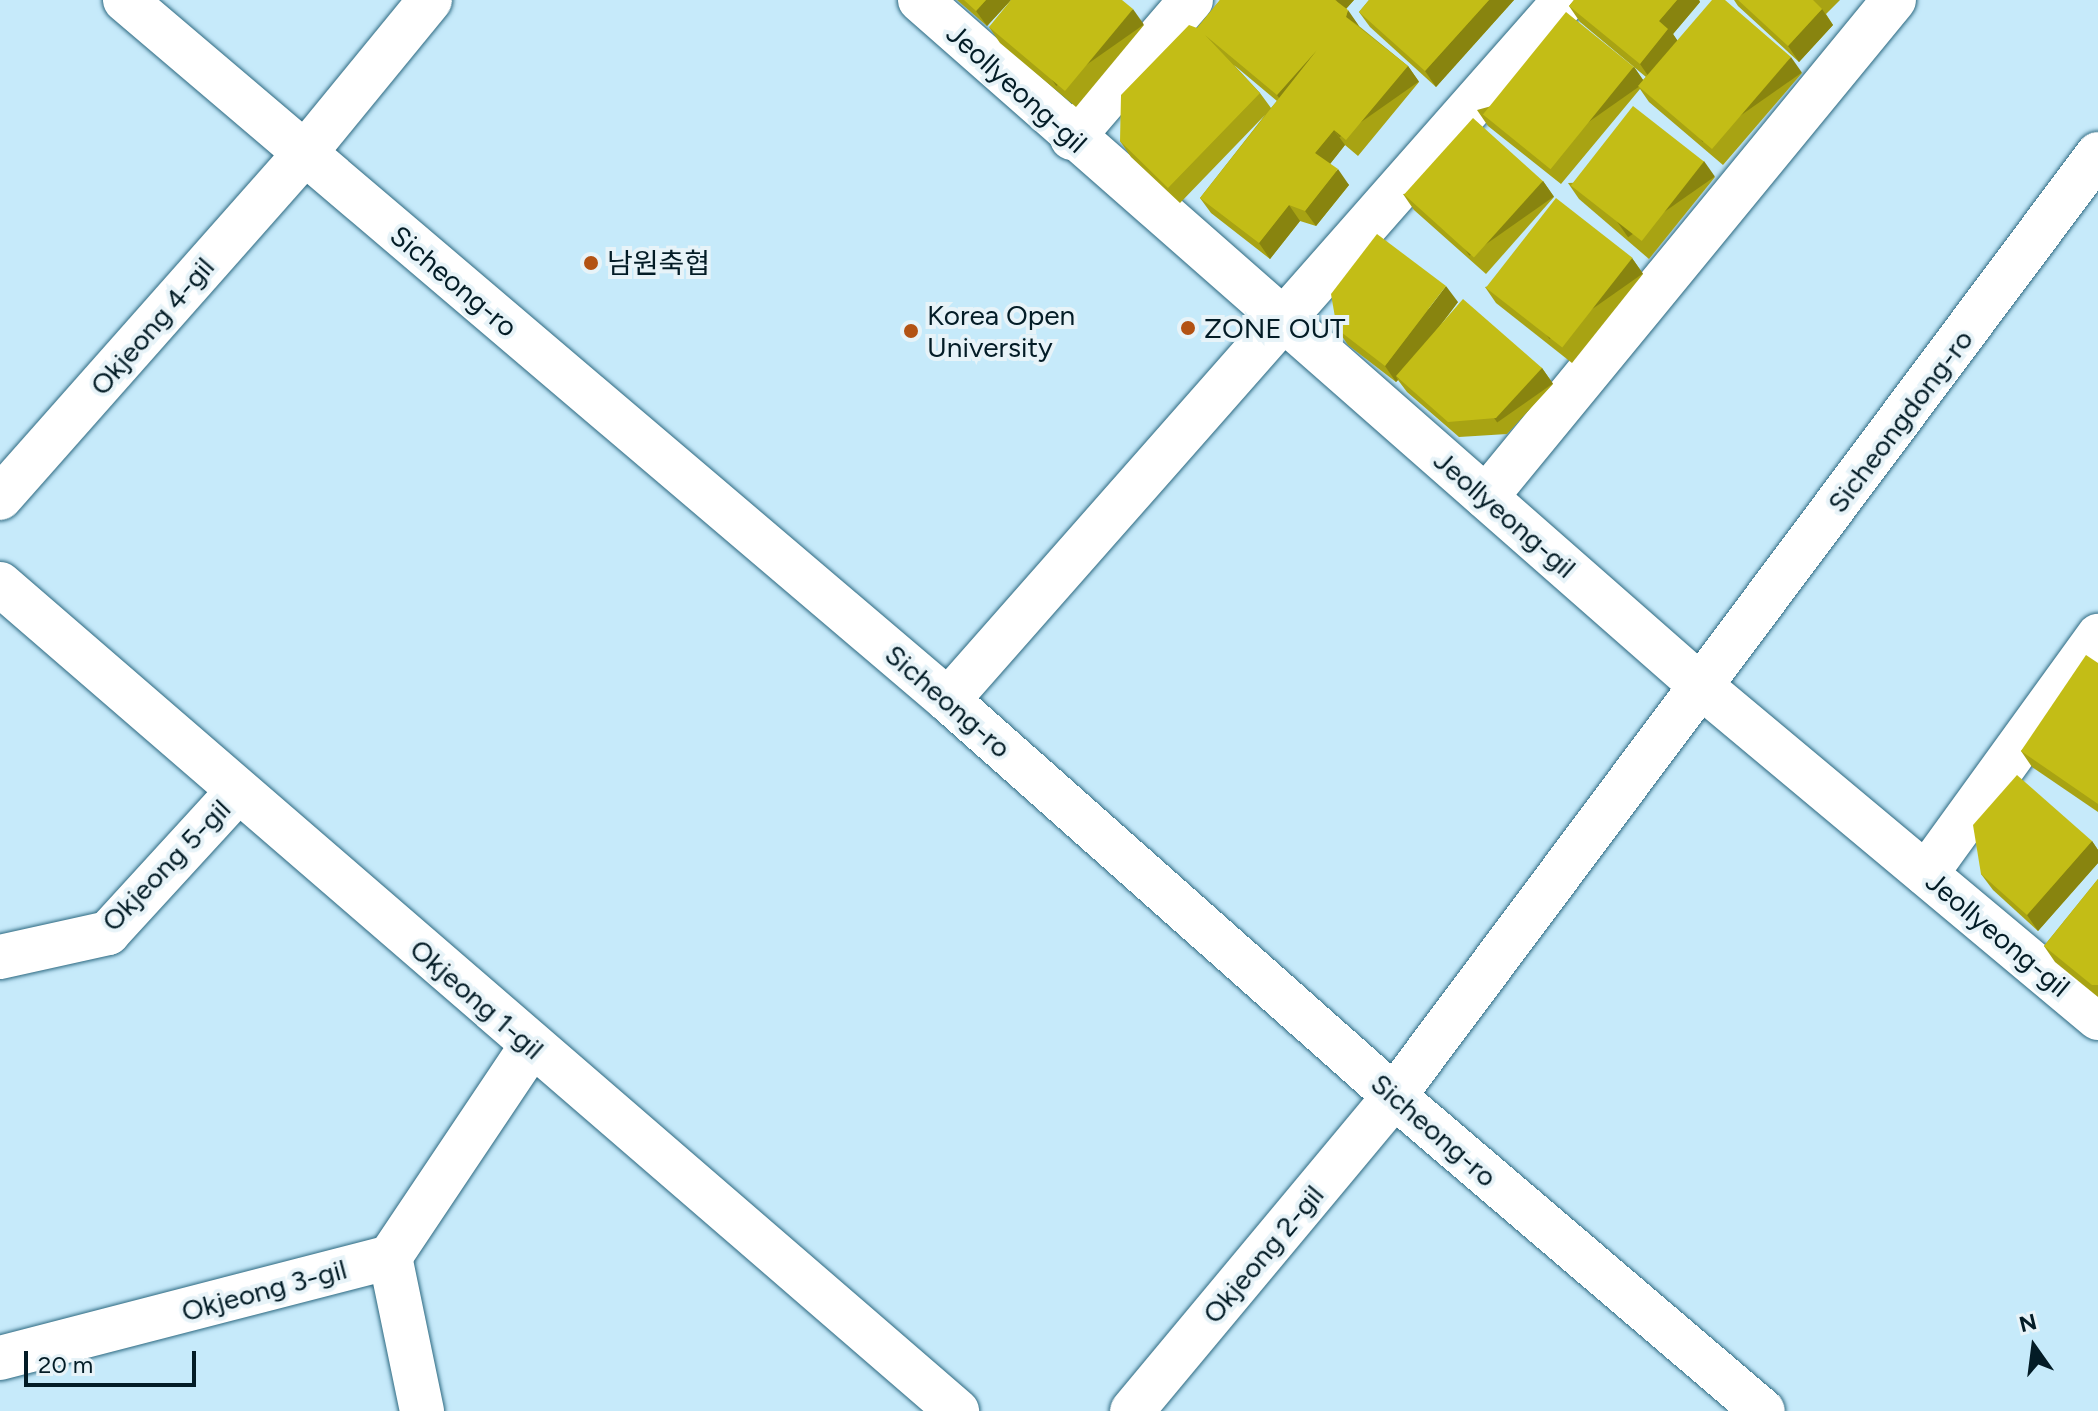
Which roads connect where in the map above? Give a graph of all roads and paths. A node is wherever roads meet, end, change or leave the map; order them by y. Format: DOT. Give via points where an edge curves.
graph roads {
  1 [pos="125,0"];
  2 [pos="430,0"];
  3 [pos="920,0"];
  4 [pos="1191,0"];
  5 [pos="1565,0"];
  6 [pos="1894,0"];
  7 [pos="1072,138"];
  8 [pos="304,154"];
  9 [pos="2098,154"];
  10 [pos="1286,320"];
  11 [pos="1486,497"];
  12 [pos="0,498"];
  13 [pos="0,584"];
  14 [pos="2098,636"];
  15 [pos="1702,687"];
  16 [pos="948,700"];
  17 [pos="237,792"];
  18 [pos="1926,874"];
  19 [pos="0,957"];
  20 [pos="2098,1018"];
  21 [pos="531,1046"];
  22 [pos="1394,1096"];
  23 [pos="390,1257"];
  24 [pos="0,1358"];
  25 [pos="422,1411"];
  26 [pos="957,1411"];
  27 [pos="1132,1411"];
  28 [pos="1763,1411"];
  1 -- 8 [label="street, Sicheong-ro"];
  2 -- 8 [label="street, Okjeong 4-gil"];
  3 -- 7 [label="street, Jeollyeong-gil"];
  4 -- 7 [label="street"];
  5 -- 10 [label="street"];
  6 -- 11 [label="street"];
  7 -- 10 [label="street, Jeollyeong-gil"];
  8 -- 12 [label="street, Okjeong 4-gil"];
  8 -- 16 [label="street, Sicheong-ro"];
  9 -- 15 [label="street, Sicheongdong-ro"];
  10 -- 11 [label="street, Jeollyeong-gil"];
  10 -- 16 [label="street"];
  11 -- 15 [label="street, Jeollyeong-gil"];
  13 -- 17 [label="street, Okjeong 1-gil"];
  14 -- 18 [label="street"];
  15 -- 18 [label="street, Jeollyeong-gil"];
  15 -- 22 [label="street, Sicheongdong-ro"];
  16 -- 22 [label="street, Sicheong-ro"];
  17 -- 19 [label="street, Okjeong 5-gil" via="108,933"];
  17 -- 21 [label="street, Okjeong 1-gil"];
  18 -- 20 [label="street, Jeollyeong-gil"];
  21 -- 23 [label="street"];
  21 -- 26 [label="street, Okjeong 1-gil"];
  22 -- 27 [label="street, Okjeong 2-gil"];
  22 -- 28 [label="street, Sicheong-ro"];
  23 -- 24 [label="street, Okjeong 3-gil"];
  23 -- 25 [label="street"];
}
